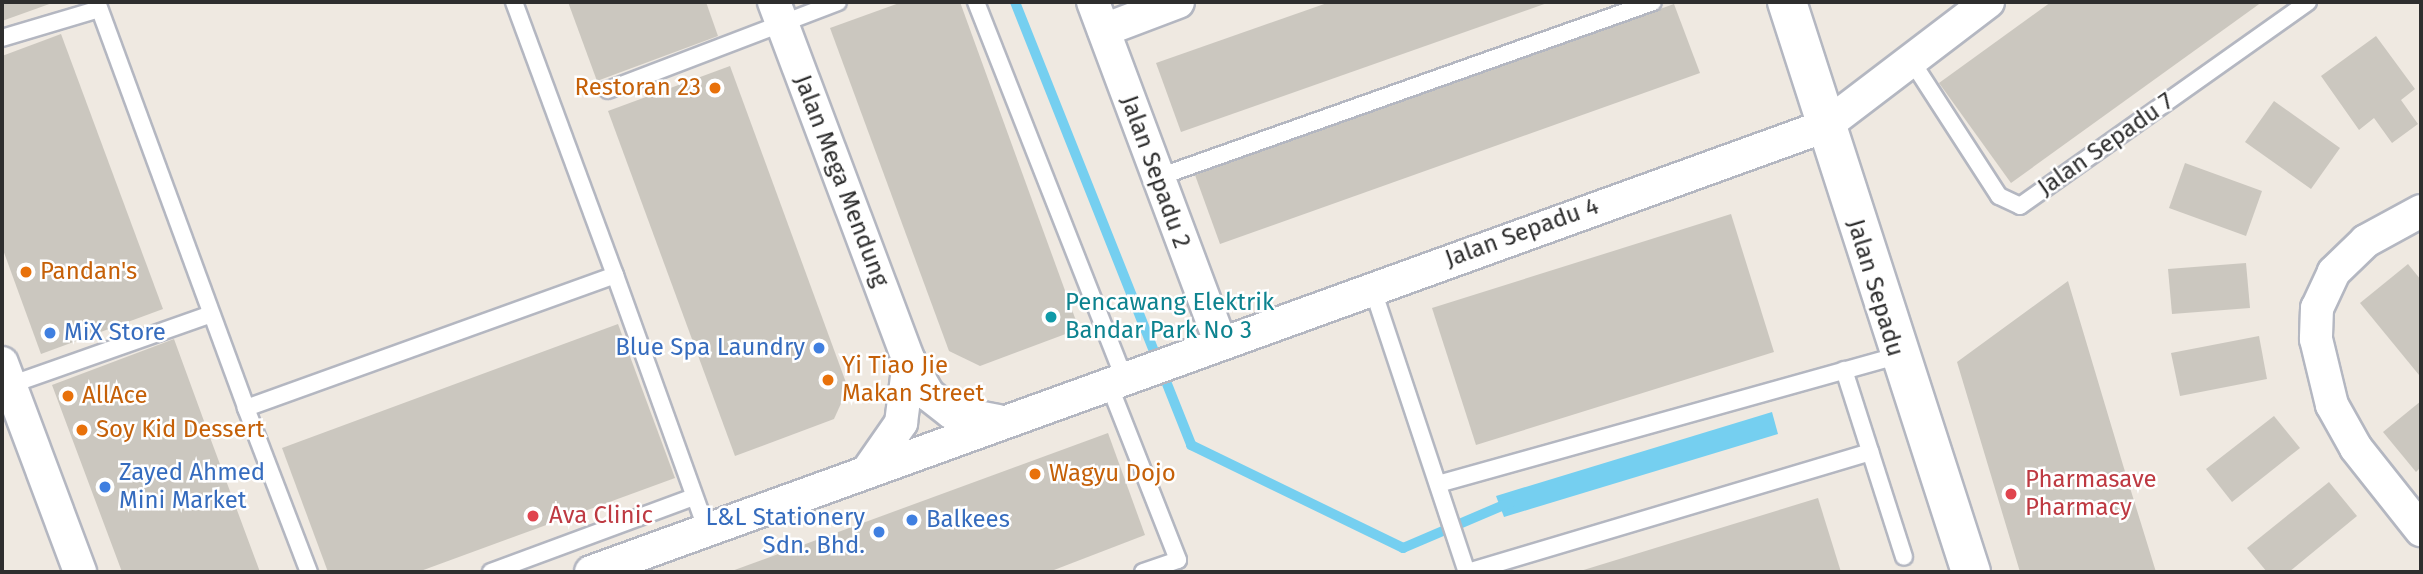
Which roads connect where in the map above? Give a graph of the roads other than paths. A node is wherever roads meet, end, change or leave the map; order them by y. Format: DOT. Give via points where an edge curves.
graph roads {
  1 [pos="514,2"];
  2 [pos="838,2"];
  3 [pos="976,2"];
  4 [pos="1178,2"];
  5 [pos="1653,2"];
  6 [pos="1787,2"];
  7 [pos="1988,2"];
  8 [pos="2308,2"];
  9 [pos="98,6"];
  10 [pos="778,13"];
  11 [pos="1098,16"];
  12 [pos="2,38"];
  13 [pos="1911,60"];
  14 [pos="608,90"];
  15 [pos="1825,126"];
  16 [pos="1156,178"];
  17 [pos="2421,211"];
  18 [pos="615,275"];
  19 [pos="1372,287"];
  20 [pos="211,314"];
  21 [pos="1213,345"];
  22 [pos="1896,356"];
  23 [pos="909,361"];
  24 [pos="1844,370"];
  25 [pos="1123,375"];
  26 [pos="4,379"];
  27 [pos="246,408"];
  28 [pos="1003,421"];
  29 [pos="1871,452"];
  30 [pos="866,473"];
  31 [pos="1438,484"];
  32 [pos="694,497"];
  33 [pos="707,530"];
  34 [pos="2421,530"];
  35 [pos="1904,557"];
  36 [pos="608,569"];
  37 [pos="80,572"];
  38 [pos="309,572"];
  39 [pos="491,572"];
  40 [pos="1143,572"];
  41 [pos="1467,572"];
  42 [pos="1971,572"];
  1 -- 18 [label="lane"];
  2 -- 10 [label="lane"];
  3 -- 25 [label="lane"];
  4 -- 11 [label="street"];
  5 -- 16 [label="lane"];
  6 -- 15 [label="street, Jalan Sepadu"];
  7 -- 13 [label="street, Jalan Sepadu 4"];
  8 -- 13 [label="lane, Jalan Sepadu 7" via="2020,206 1999,196"];
  9 -- 12 [label="lane"];
  9 -- 20 [label="lane"];
  10 -- 14 [label="lane"];
  10 -- 23 [label="street, Jalan Mega Mendung"];
  11 -- 16 [label="street, Jalan Sepadu 2"];
  13 -- 15 [label="street, Jalan Sepadu 4"];
  15 -- 19 [label="street, Jalan Sepadu 4"];
  15 -- 22 [label="street, Jalan Sepadu"];
  16 -- 21 [label="street, Jalan Sepadu 2"];
  17 -- 34 [label="street" via="2366,241 2334,272 2317,308 2316,339 2332,405 2356,448"];
  18 -- 27 [label="lane"];
  18 -- 32 [label="lane"];
  19 -- 21 [label="street, Jalan Sepadu 4"];
  19 -- 31 [label="lane"];
  20 -- 26 [label="lane"];
  20 -- 27 [label="lane"];
  21 -- 25 [label="street"];
  22 -- 24 [label="lane"];
  22 -- 42 [label="street, Jalan Sepadu"];
  23 -- 28 [label="street, Jalan Mega Mendung" via="929,395 951,412"];
  23 -- 30 [label="street, Jalan Mega Mendung" via="901,423"];
  24 -- 29 [label="lane"];
  24 -- 31 [label="lane"];
  25 -- 28 [label="street"];
  25 -- 40 [label="lane" via="1178,560"];
  26 -- 37 [label="street"];
  27 -- 38 [label="lane"];
  28 -- 30 [label="street"];
  29 -- 35 [label="lane"];
  29 -- 41 [label="lane"];
  30 -- 33 [label="street"];
  31 -- 41 [label="lane"];
  32 -- 33 [label="lane"];
  32 -- 39 [label="lane"];
  33 -- 36 [label="street"];
}
